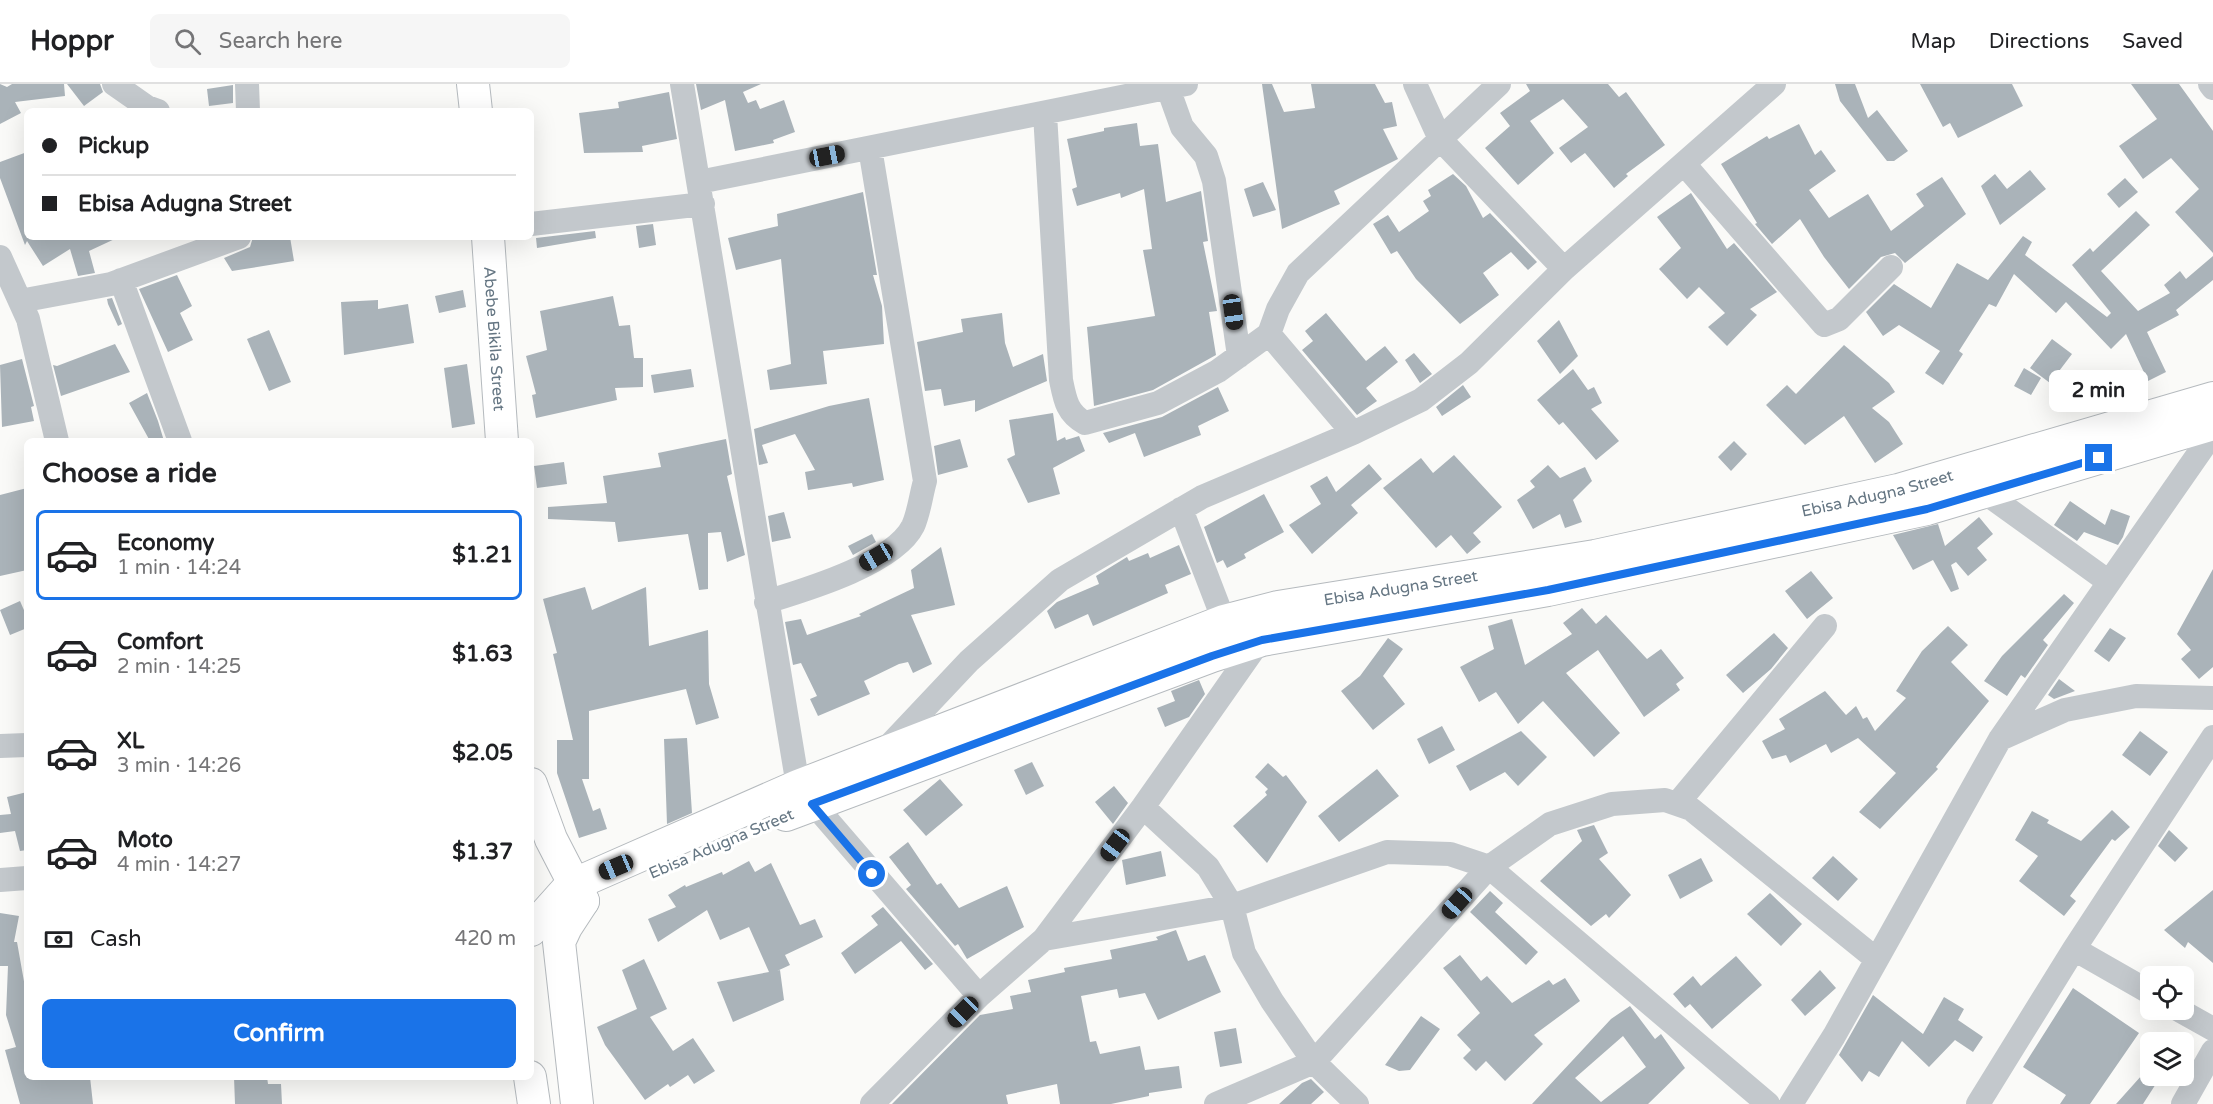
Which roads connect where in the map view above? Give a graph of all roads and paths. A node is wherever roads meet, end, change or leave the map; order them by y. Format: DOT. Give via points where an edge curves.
graph roads {
  1 [pos="114,84"];
  2 [pos="247,84"];
  3 [pos="473,84"];
  4 [pos="682,84"];
  5 [pos="1415,84"];
  6 [pos="1500,84"];
  7 [pos="1774,84"];
  8 [pos="2210,84"];
  9 [pos="1177,86"];
  10 [pos="2213,88"];
  11 [pos="150,108"];
  12 [pos="248,108"];
  13 [pos="476,108"];
  14 [pos="1045,114"];
  15 [pos="1440,139"];
  16 [pos="870,148"];
  17 [pos="1685,165"];
  18 [pos="701,193"];
  19 [pos="534,223"];
  20 [pos="230,240"];
  21 [pos="488,240"];
  22 [pos="0,257"];
  23 [pos="1891,267"];
  24 [pos="1564,269"];
  25 [pos="121,280"];
  26 [pos="20,301"];
  27 [pos="1269,334"];
  28 [pos="1239,356"];
  29 [pos="2213,398"];
  30 [pos="2213,424"];
  31 [pos="1353,433"];
  32 [pos="2213,433"];
  33 [pos="56,438"];
  34 [pos="179,438"];
  35 [pos="502,438"];
  36 [pos="1984,492"];
  37 [pos="1181,509"];
  38 [pos="2109,582"];
  39 [pos="766,602"];
  40 [pos="1278,607"];
  41 [pos="1224,621"];
  42 [pos="1825,626"];
  43 [pos="1262,640"];
  44 [pos="2213,698"];
  45 [pos="2213,737"];
  46 [pos="2000,739"];
  47 [pos="24,745"];
  48 [pos="0,747"];
  49 [pos="880,755"];
  50 [pos="534,793"];
  51 [pos="805,795"];
  52 [pos="1677,804"];
  53 [pos="1143,807"];
  54 [pos="1489,867"];
  55 [pos="24,878"];
  56 [pos="0,880"];
  57 [pos="578,892"];
  58 [pos="1232,906"];
  59 [pos="534,928"];
  60 [pos="1044,939"];
  61 [pos="2074,949"];
  62 [pos="1876,959"];
  63 [pos="2140,987"];
  64 [pos="979,996"];
  65 [pos="2194,1018"];
  66 [pos="2213,1029"];
  67 [pos="2213,1051"];
  68 [pos="1314,1062"];
  69 [pos="1276,1079"];
  70 [pos="530,1080"];
  71 [pos="1741,1095"];
  72 [pos="534,1104"];
  73 [pos="577,1104"];
  74 [pos="872,1104"];
  75 [pos="1216,1104"];
  76 [pos="1269,1104"];
  77 [pos="1357,1104"];
  78 [pos="1768,1104"];
  79 [pos="1791,1104"];
  80 [pos="1978,1104"];
  81 [pos="2183,1104"];
  1 -- 11 [label="street"];
  2 -- 12 [label="street"];
  3 -- 13 [label="main road"];
  4 -- 18 [label="street"];
  5 -- 15 [label="street"];
  6 -- 15 [label="street"];
  7 -- 17 [label="street"];
  8 -- 10 [label="street"];
  9 -- 14 [label="street"];
  9 -- 28 [label="street" via="1182,127 1206,156 1214,181"];
  14 -- 16 [label="street"];
  14 -- 28 [label="street" via="1061,380 1066,406 1073,416 1085,423 1158,403"];
  15 -- 24 [label="street"];
  15 -- 27 [label="street" via="1298,273"];
  16 -- 18 [label="street"];
  16 -- 39 [label="street" via="925,481 913,527 895,546 839,579"];
  17 -- 23 [label="street" via="1824,325 1839,319"];
  17 -- 24 [label="street"];
  18 -- 19 [label="street"];
  18 -- 39 [label="street"];
  20 -- 25 [label="street"];
  21 -- 35 [label="main road, Abebe Bikila Street"];
  22 -- 26 [label="street"];
  24 -- 31 [label="street" via="1469,363 1437,388 1421,400"];
  25 -- 26 [label="street"];
  25 -- 34 [label="street"];
  26 -- 33 [label="street" via="28,319"];
  27 -- 28 [label="street"];
  27 -- 31 [label="street"];
  29 -- 40 [label="main road, Ebisa Adugna Street" via="1898,490 1595,556"];
  30 -- 36 [label="main road, Ebisa Adugna Street"];
  31 -- 37 [label="street"];
  32 -- 38 [label="street"];
  36 -- 38 [label="street"];
  36 -- 43 [label="main road, Ebisa Adugna Street" via="1927,509 1711,557"];
  37 -- 41 [label="street"];
  37 -- 49 [label="street" via="1060,580 969,661"];
  38 -- 46 [label="street"];
  39 -- 51 [label="street"];
  40 -- 41 [label="main road, Ebisa Adugna Street"];
  40 -- 43 [label="street"];
  41 -- 49 [label="main road, Ebisa Adugna Street"];
  42 -- 52 [label="street"];
  43 -- 51 [label="main road, Ebisa Adugna Street"];
  43 -- 53 [label="street"];
  44 -- 46 [label="street" via="2136,696 2065,710"];
  45 -- 61 [label="street"];
  46 -- 62 [label="street"];
  47 -- 48 [label="street"];
  49 -- 51 [label="main road, Ebisa Adugna Street"];
  50 -- 57 [label="main road" via="544,823"];
  51 -- 57 [label="main road, Ebisa Adugna Street"];
  51 -- 57 [label="main road, Ebisa Adugna Street" via="616,867"];
  51 -- 64 [label="street"];
  52 -- 54 [label="street" via="1665,800 1612,804 1550,824"];
  52 -- 62 [label="street" via="1691,809"];
  53 -- 58 [label="street" via="1208,867"];
  53 -- 60 [label="street"];
  54 -- 58 [label="street" via="1450,854 1387,852"];
  54 -- 68 [label="street"];
  54 -- 71 [label="street"];
  55 -- 56 [label="street"];
  57 -- 59 [label="main road"];
  57 -- 73 [label="main road" via="560,942"];
  58 -- 60 [label="street"];
  58 -- 68 [label="street" via="1244,953"];
  60 -- 64 [label="street"];
  61 -- 63 [label="street"];
  61 -- 80 [label="street"];
  62 -- 79 [label="street"];
  64 -- 74 [label="street"];
  65 -- 66 [label="street"];
  67 -- 81 [label="street"];
  68 -- 69 [label="street"];
  68 -- 77 [label="street"];
  69 -- 75 [label="street"];
  69 -- 76 [label="street"];
  70 -- 72 [label="main road"];
  71 -- 78 [label="street"];
}
